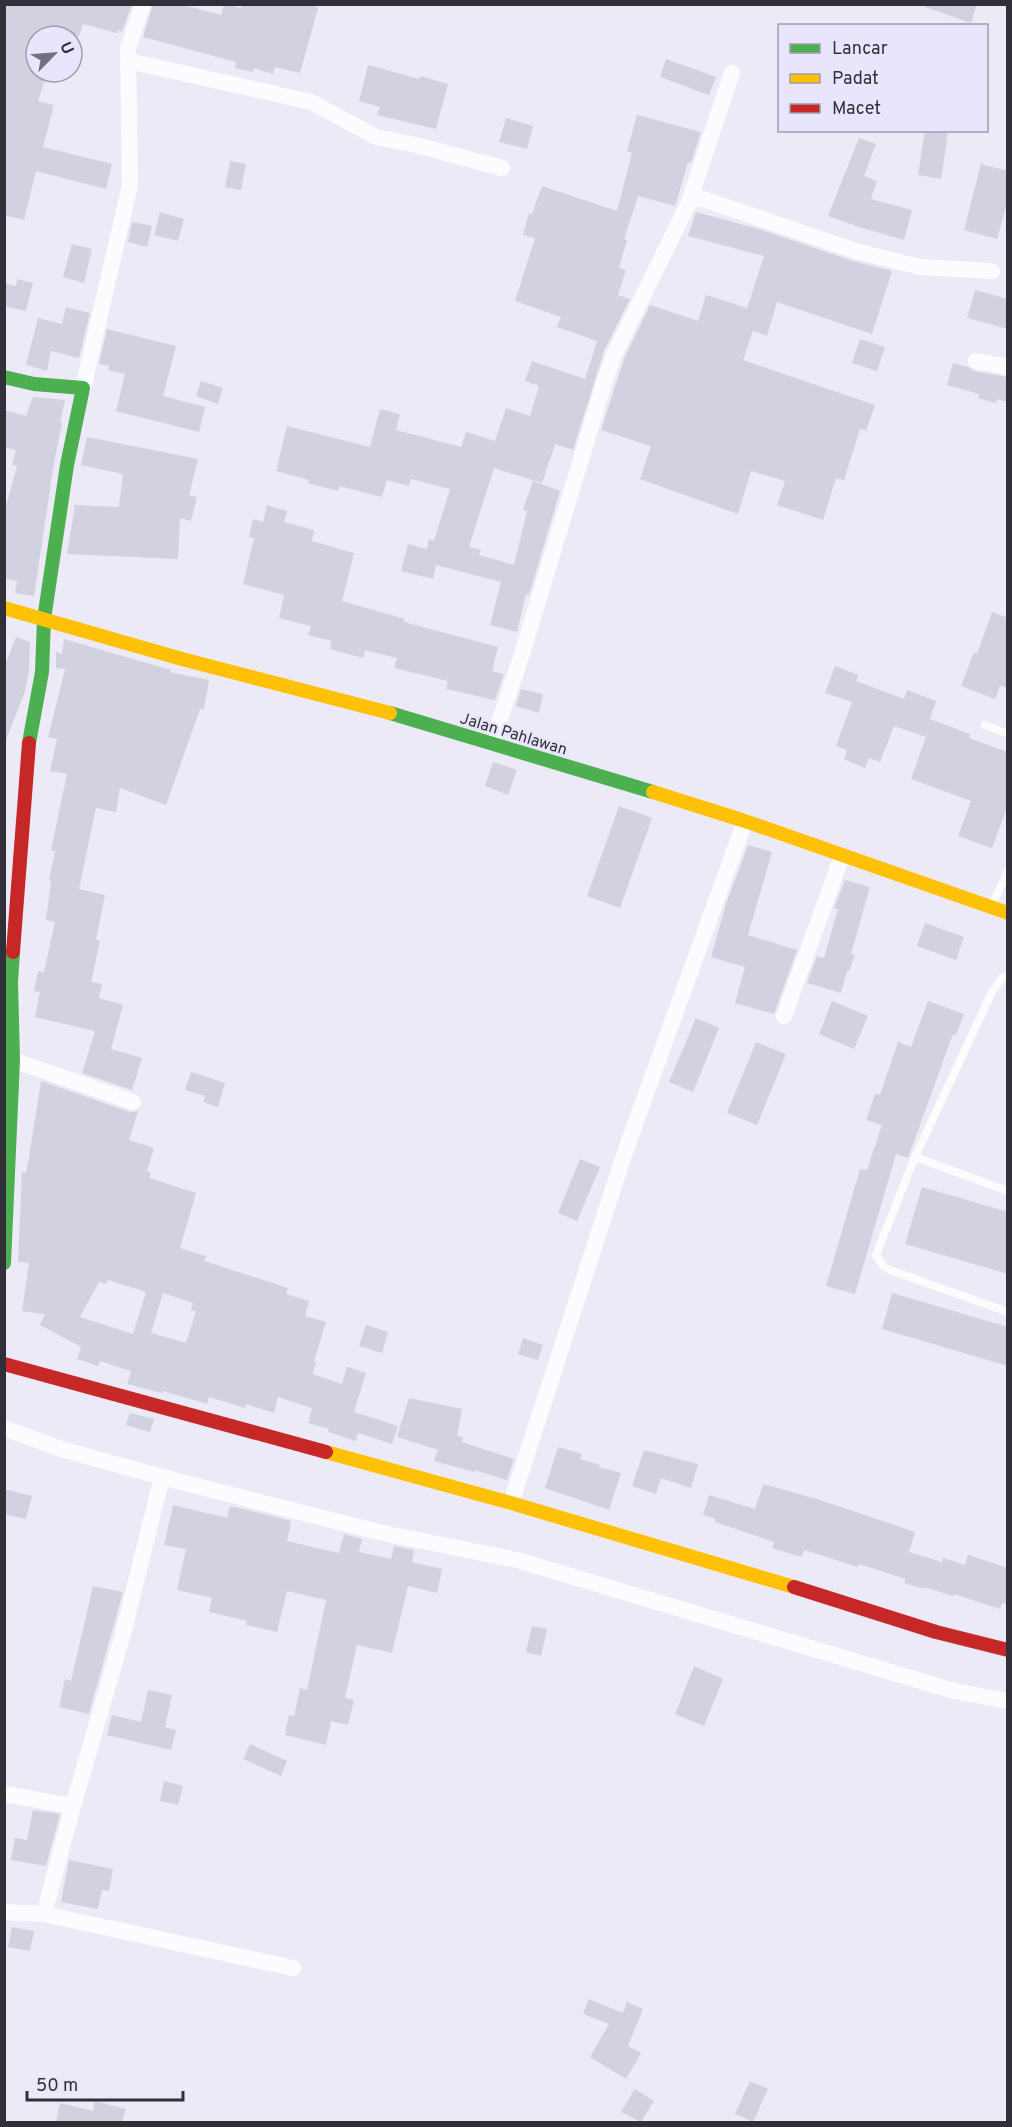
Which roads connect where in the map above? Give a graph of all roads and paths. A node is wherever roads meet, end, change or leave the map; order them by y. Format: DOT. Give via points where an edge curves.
graph roads {
  1 [pos="143,4"];
  2 [pos="129,61"];
  3 [pos="732,73"];
  4 [pos="502,168"];
  5 [pos="689,202"];
  6 [pos="992,271"];
  7 [pos="976,361"];
  8 [pos="1008,367"];
  9 [pos="4,377"];
  10 [pos="83,388"];
  11 [pos="4,608"];
  12 [pos="44,619"];
  13 [pos="985,725"];
  14 [pos="1008,734"];
  15 [pos="492,743"];
  16 [pos="745,821"];
  17 [pos="842,856"];
  18 [pos="1008,872"];
  19 [pos="991,908"];
  20 [pos="1008,913"];
  21 [pos="1008,976"];
  22 [pos="784,1016"];
  23 [pos="13,1060"];
  24 [pos="133,1102"];
  25 [pos="915,1157"];
  26 [pos="1008,1191"];
  27 [pos="4,1263"];
  28 [pos="1008,1312"];
  29 [pos="4,1364"];
  30 [pos="4,1428"];
  31 [pos="162,1477"];
  32 [pos="511,1503"];
  33 [pos="1008,1650"];
  34 [pos="1008,1701"];
  35 [pos="4,1794"];
  36 [pos="73,1806"];
  37 [pos="4,1912"];
  38 [pos="44,1914"];
  39 [pos="293,1968"];
  1 -- 2 [label="street" via="128,48"];
  2 -- 4 [label="street" via="311,102 376,137"];
  2 -- 10 [label="street" via="130,185"];
  3 -- 5 [label="street"];
  5 -- 6 [label="street" via="700,198 856,251 920,267"];
  5 -- 15 [label="street" via="614,355"];
  7 -- 8 [label="street"];
  9 -- 10 [label="street"];
  10 -- 12 [label="street"];
  11 -- 12 [label="street, Jalan Pahlawan"];
  12 -- 15 [label="street, Jalan Pahlawan"];
  12 -- 23 [label="street" via="42,672 28,749 11,982"];
  13 -- 14 [label="lane"];
  15 -- 16 [label="street, Jalan Pahlawan"];
  16 -- 17 [label="street, Jalan Pahlawan"];
  16 -- 32 [label="street" via="625,1152"];
  17 -- 19 [label="street, Jalan Pahlawan"];
  17 -- 22 [label="street"];
  18 -- 19 [label="lane"];
  19 -- 20 [label="street, Jalan Pahlawan"];
  21 -- 25 [label="lane" via="992,993"];
  23 -- 24 [label="street"];
  23 -- 27 [label="street"];
  25 -- 26 [label="lane"];
  25 -- 28 [label="lane" via="876,1255 879,1261 891,1270"];
  29 -- 32 [label="street"];
  30 -- 31 [label="street" via="61,1449"];
  31 -- 34 [label="street" via="378,1532 517,1560 954,1692"];
  31 -- 36 [label="street" via="123,1634"];
  32 -- 33 [label="street" via="936,1632"];
  35 -- 36 [label="street"];
  36 -- 38 [label="street"];
  37 -- 38 [label="street"];
  38 -- 39 [label="street"];
}
